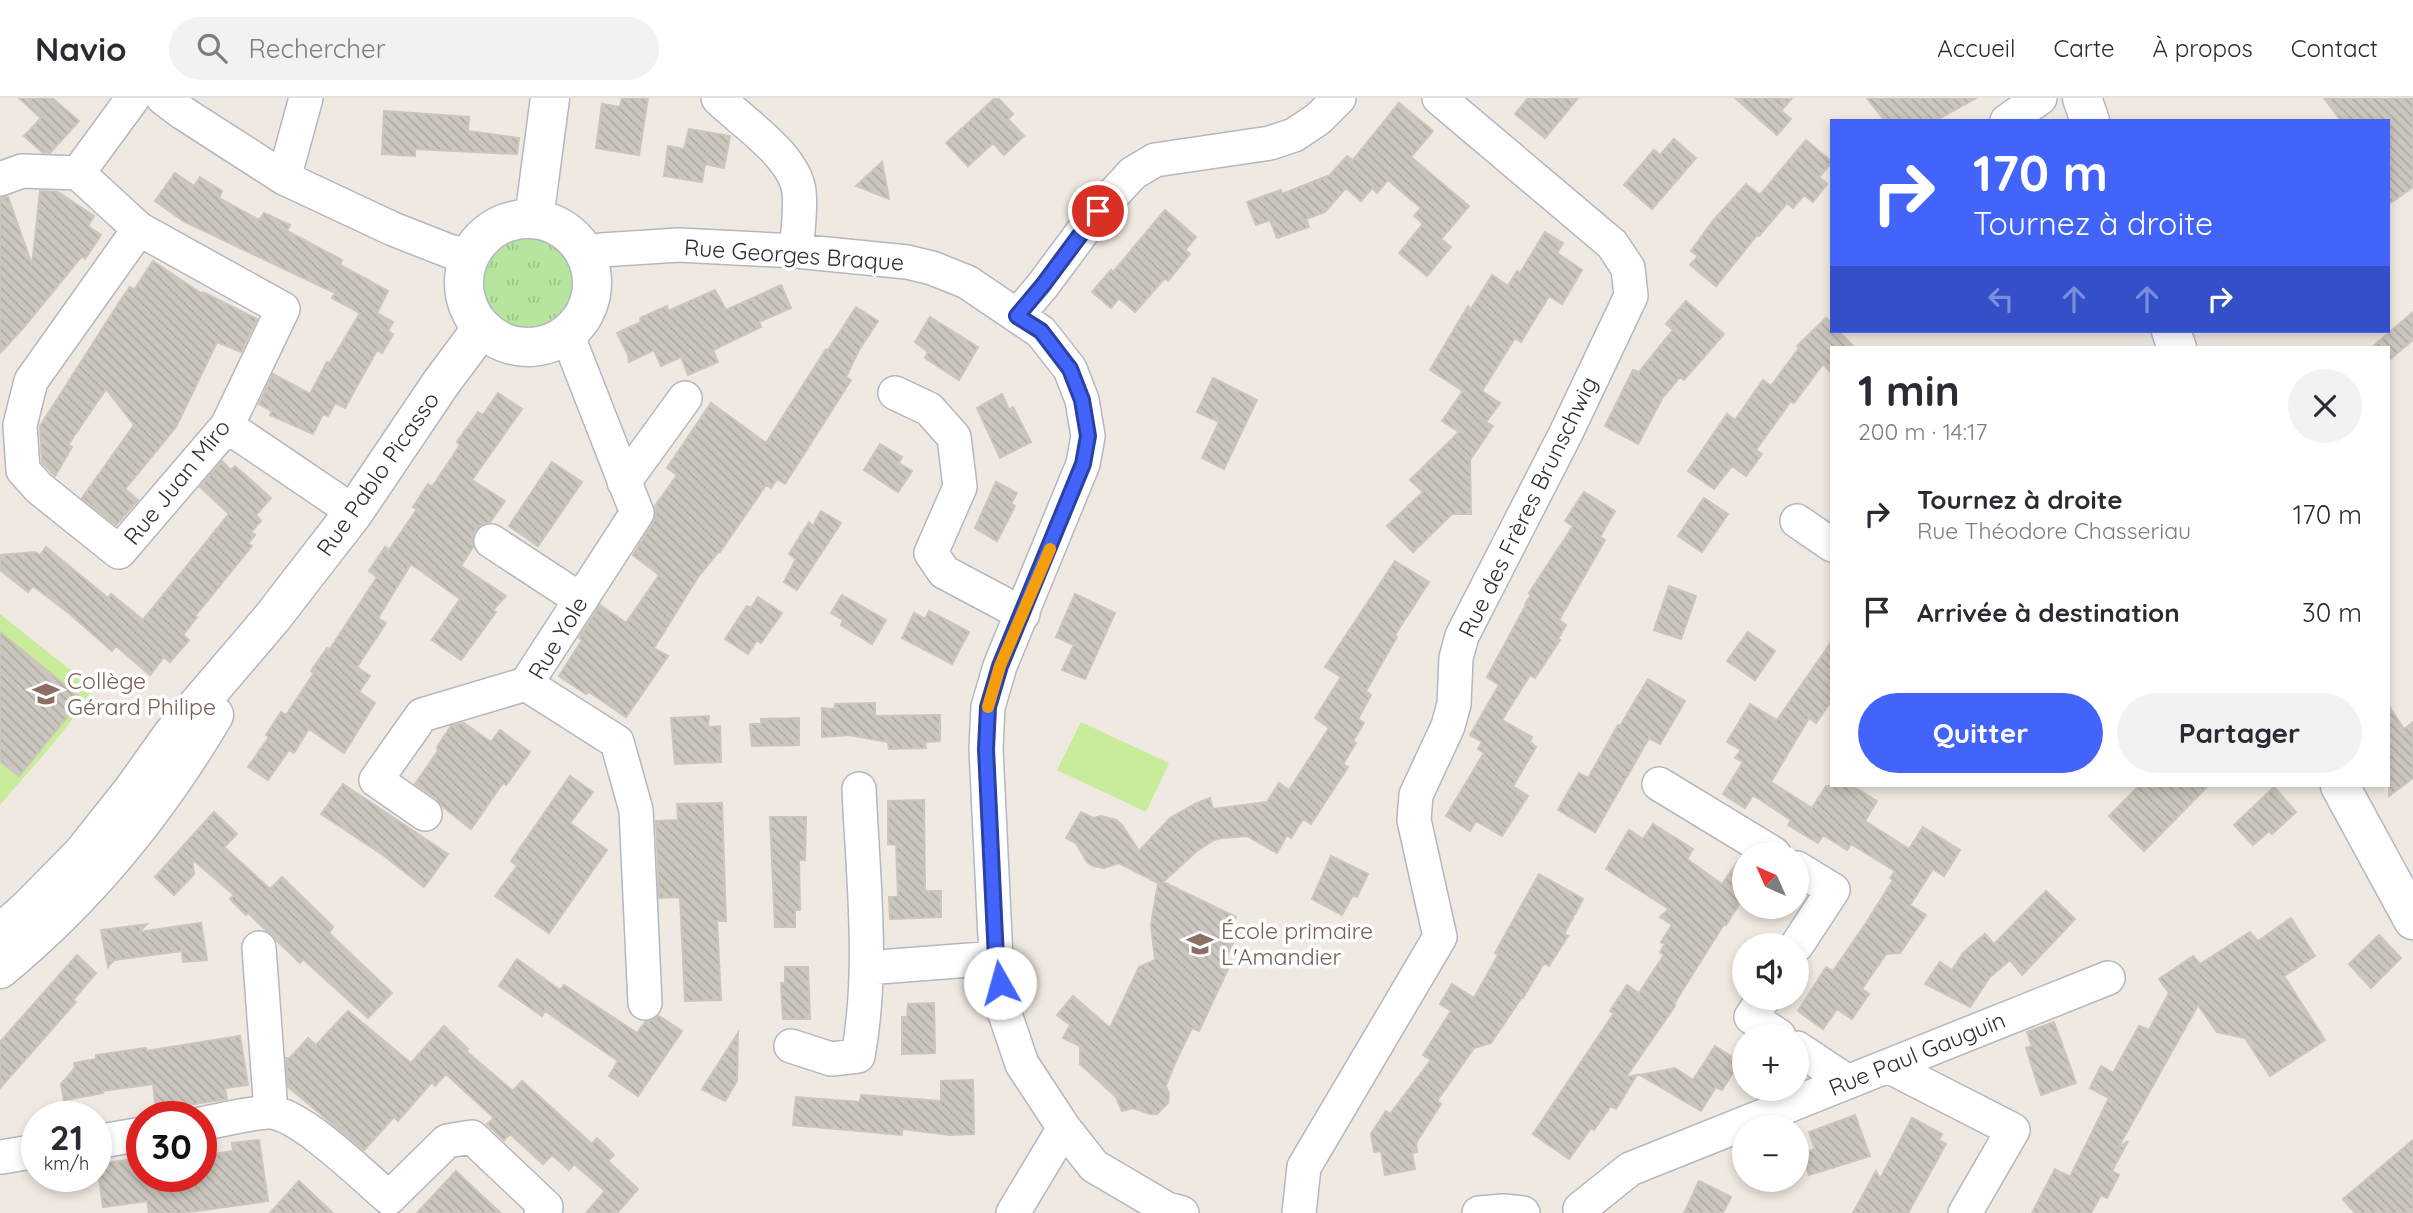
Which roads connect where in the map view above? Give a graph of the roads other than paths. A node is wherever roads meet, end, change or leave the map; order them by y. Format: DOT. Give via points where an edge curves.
graph roads {
  1 [pos="133,98"];
  2 [pos="163,98"];
  3 [pos="306,98"];
  4 [pos="550,98"];
  5 [pos="718,98"];
  6 [pos="1339,98"];
  7 [pos="1439,98"];
  8 [pos="2040,98"];
  9 [pos="2082,98"];
  10 [pos="2010,119"];
  11 [pos="2089,119"];
  12 [pos="78,173"];
  13 [pos="284,178"];
  14 [pos="0,179"];
  15 [pos="534,219"];
  16 [pos="139,229"];
  17 [pos="796,251"];
  18 [pos="470,256"];
  19 [pos="587,256"];
  20 [pos="1017,316"];
  21 [pos="482,328"];
  22 [pos="567,334"];
  23 [pos="895,393"];
  24 [pos="685,398"];
  25 [pos="227,426"];
  26 [pos="624,482"];
  27 [pos="336,500"];
  28 [pos="1797,521"];
  29 [pos="491,541"];
  30 [pos="1830,544"];
  31 [pos="580,600"];
  32 [pos="1023,614"];
  33 [pos="272,618"];
  34 [pos="526,684"];
  35 [pos="1659,784"];
  36 [pos="2341,787"];
  37 [pos="859,789"];
  38 [pos="425,814"];
  39 [pos="1754,842"];
  40 [pos="1810,876"];
  41 [pos="2413,920"];
  42 [pos="1805,933"];
  43 [pos="0,934"];
  44 [pos="259,948"];
  45 [pos="996,958"];
  46 [pos="866,968"];
  47 [pos="0,969"];
  48 [pos="2108,978"];
  49 [pos="645,1003"];
  50 [pos="1756,1010"];
  51 [pos="1761,1024"];
  52 [pos="791,1046"];
  53 [pos="1809,1056"];
  54 [pos="1888,1066"];
  55 [pos="1848,1082"];
  56 [pos="271,1112"];
  57 [pos="217,1121"];
  58 [pos="1064,1128"];
  59 [pos="21,1155"];
  60 [pos="1,1158"];
  61 [pos="382,1206"];
  62 [pos="1573,1212"];
  63 [pos="541,1213"];
  64 [pos="1013,1213"];
  65 [pos="1182,1213"];
  66 [pos="1300,1213"];
  67 [pos="1479,1213"];
  68 [pos="1523,1213"];
  69 [pos="1965,1213"];
  1 -- 12 [label="street"];
  2 -- 13 [label="street"];
  3 -- 13 [label="street"];
  4 -- 15 [label="street"];
  5 -- 17 [label="street" via="784,160 799,189"];
  6 -- 20 [label="street" via="1318,120 1294,135 1270,143 1155,160 1133,173"];
  7 -- 66 [label="street, Rue des Frères Brunschwig" via="1612,243 1628,268 1631,296 1462,636 1455,658 1454,704 1448,726 1416,795 1415,807 1440,937 1304,1167"];
  8 -- 10 [label="street"];
  9 -- 11 [label="street"];
  12 -- 14 [label="street" via="22,171"];
  12 -- 16 [label="street, Rue Juan Miro"];
  13 -- 18 [label="street" via="393,229"];
  15 -- 18 [label="street" via="514,220 496,228 480,240"];
  15 -- 19 [label="street" via="565,230"];
  16 -- 25 [label="street, Rue Juan Miro" via="283,309"];
  16 -- 25 [label="street, Rue Juan Miro" via="31,381 20,425 23,470 119,552"];
  17 -- 19 [label="street, Rue Georges Braque" via="679,245 601,250"];
  17 -- 20 [label="street, Rue Georges Braque" via="932,268 967,282"];
  18 -- 21 [label="street" via="464,275 465,295"];
  19 -- 22 [label="street" via="592,273 588,307"];
  20 -- 32 [label="street, Rue Georges Braque" via="1041,331 1070,369 1082,400 1088,436 1083,464"];
  21 -- 22 [label="street" via="514,346 551,343"];
  21 -- 33 [label="street, Rue Pablo Picasso" via="354,512"];
  22 -- 26 [label="street, Rue Yole"];
  23 -- 32 [label="street" via="929,409 954,438 960,487 931,553 944,572"];
  24 -- 26 [label="street"];
  25 -- 27 [label="street"];
  26 -- 31 [label="street, Rue Yole" via="637,513"];
  28 -- 30 [label="street"];
  29 -- 31 [label="street"];
  31 -- 34 [label="street, Rue Yole"];
  32 -- 45 [label="street, Rue Georges Braque" via="988,707"];
  33 -- 43 [label="street, Rue Pablo Picasso" via="173,734 83,853"];
  33 -- 47 [label="street, Rue Pablo Picasso" via="185,764 142,825 90,886"];
  34 -- 38 [label="street" via="422,715 376,780"];
  34 -- 49 [label="street, Rue Yole" via="617,742 636,810"];
  35 -- 39 [label="street"];
  36 -- 41 [label="street"];
  37 -- 46 [label="street"];
  40 -- 42 [label="street" via="1833,890"];
  44 -- 56 [label="street"];
  45 -- 46 [label="street"];
  45 -- 58 [label="street, Rue Georges Braque" via="1003,1008 1022,1064"];
  46 -- 52 [label="street" via="858,1056 831,1059"];
  48 -- 54 [label="street, Rue Paul Gauguin"];
  50 -- 51 [label="street" via="1751,1017"];
  53 -- 55 [label="street"];
  54 -- 55 [label="street, Rue Paul Gauguin"];
  54 -- 69 [label="street" via="2012,1130"];
  55 -- 62 [label="street, Rue Paul Gauguin" via="1630,1169"];
  56 -- 57 [label="street"];
  56 -- 61 [label="street" via="318,1138"];
  58 -- 64 [label="street"];
  58 -- 65 [label="street, Rue Georges Braque" via="1094,1166 1167,1209"];
  59 -- 60 [label="street"];
  61 -- 63 [label="street" via="447,1141 472,1137 546,1207"];
  67 -- 68 [label="street"];
}
